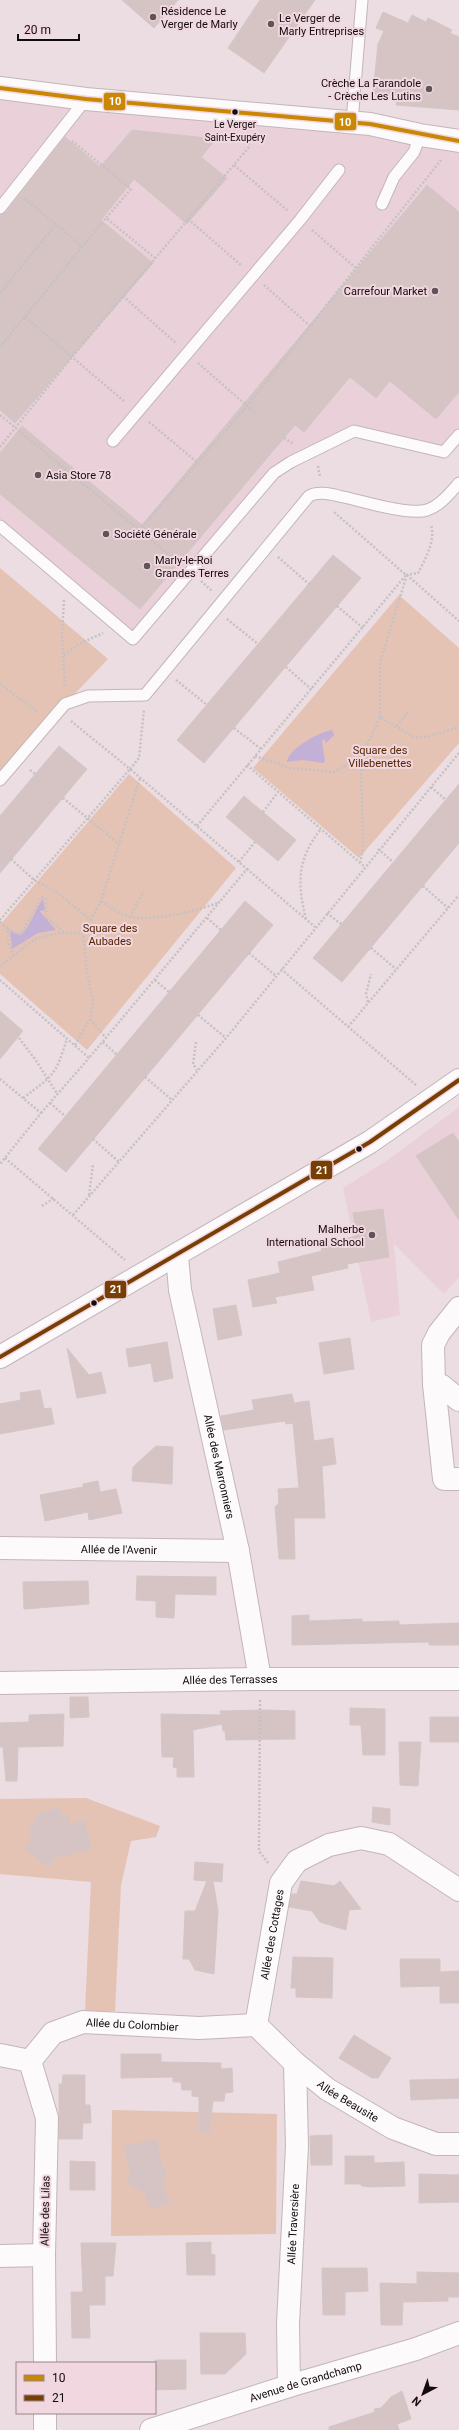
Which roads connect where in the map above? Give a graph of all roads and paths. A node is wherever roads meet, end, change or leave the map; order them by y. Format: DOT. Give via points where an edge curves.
graph roads {
  1 [pos="362,0"];
  2 [pos="0,88"];
  3 [pos="86,99"];
  4 [pos="248,113"];
  5 [pos="352,122"];
  6 [pos="61,132"];
  7 [pos="420,135"];
  8 [pos="458,141"];
  9 [pos="339,170"];
  10 [pos="14,190"];
  11 [pos="382,204"];
  12 [pos="0,208"];
  13 [pos="106,218"];
  14 [pos="56,224"];
  15 [pos="82,247"];
  16 [pos="155,258"];
  17 [pos="0,293"];
  18 [pos="25,317"];
  19 [pos="0,347"];
  20 [pos="72,357"];
  21 [pos="247,406"];
  22 [pos="253,411"];
  23 [pos="0,415"];
  24 [pos="14,428"];
  25 [pos="459,435"];
  26 [pos="113,441"];
  27 [pos="0,447"];
  28 [pos="459,483"];
  29 [pos="313,494"];
  30 [pos="426,511"];
  31 [pos="0,526"];
  32 [pos="139,530"];
  33 [pos="267,547"];
  34 [pos="191,573"];
  35 [pos="406,575"];
  36 [pos="69,584"];
  37 [pos="309,584"];
  38 [pos="220,605"];
  39 [pos="337,606"];
  40 [pos="459,621"];
  41 [pos="116,624"];
  42 [pos="363,628"];
  43 [pos="258,644"];
  44 [pos="64,656"];
  45 [pos="286,667"];
  46 [pos="165,671"];
  47 [pos="0,684"];
  48 [pos="312,690"];
  49 [pos="145,695"];
  50 [pos="207,706"];
  51 [pos="62,707"];
  52 [pos="408,712"];
  53 [pos="380,717"];
  54 [pos="49,721"];
  55 [pos="397,726"];
  56 [pos="459,727"];
  57 [pos="234,728"];
  58 [pos="261,749"];
  59 [pos="459,753"];
  60 [pos="255,756"];
  61 [pos="360,757"];
  62 [pos="247,765"];
  63 [pos="130,769"];
  64 [pos="140,778"];
  65 [pos="0,780"];
  66 [pos="431,787"];
  67 [pos="278,792"];
  68 [pos="63,798"];
  69 [pos="446,800"];
  70 [pos="263,812"];
  71 [pos="88,819"];
  72 [pos="197,826"];
  73 [pos="321,829"];
  74 [pos="256,842"];
  75 [pos="119,844"];
  76 [pos="378,849"];
  77 [pos="11,859"];
  78 [pos="239,862"];
  79 [pos="394,862"];
  80 [pos="360,863"];
  81 [pos="365,867"];
  82 [pos="247,869"];
  83 [pos="34,880"];
  84 [pos="423,886"];
  85 [pos="144,891"];
  86 [pos="459,895"];
  87 [pos="102,901"];
  88 [pos="221,901"];
  89 [pos="448,908"];
  90 [pos="327,913"];
  91 [pos="130,917"];
  92 [pos="207,918"];
  93 [pos="91,920"];
  94 [pos="306,920"];
  95 [pos="0,921"];
  96 [pos="341,924"];
  97 [pos="315,927"];
  98 [pos="8,929"];
  99 [pos="221,930"];
  100 [pos="65,933"];
  101 [pos="83,933"];
  102 [pos="371,948"];
  103 [pos="249,953"];
  104 [pos="14,956"];
  105 [pos="0,966"];
  106 [pos="396,969"];
  107 [pos="281,970"];
  108 [pos="371,974"];
  109 [pos="276,976"];
  110 [pos="155,980"];
  111 [pos="1,981"];
  112 [pos="0,985"];
  113 [pos="169,992"];
  114 [pos="368,1003"];
  115 [pos="198,1015"];
  116 [pos="90,1019"];
  117 [pos="348,1027"];
  118 [pos="19,1038"];
  119 [pos="106,1038"];
  120 [pos="226,1038"];
  121 [pos="67,1039"];
  122 [pos="103,1042"];
  123 [pos="196,1042"];
  124 [pos="75,1045"];
  125 [pos="117,1054"];
  126 [pos="89,1058"];
  127 [pos="197,1070"];
  128 [pos="145,1077"];
  129 [pos="0,1079"];
  130 [pos="47,1080"];
  131 [pos="457,1080"];
  132 [pos="58,1094"];
  133 [pos="23,1098"];
  134 [pos="435,1099"];
  135 [pos="172,1100"];
  136 [pos="50,1103"];
  137 [pos="41,1114"];
  138 [pos="66,1116"];
  139 [pos="93,1139"];
  140 [pos="5,1158"];
  141 [pos="119,1162"];
  142 [pos="0,1164"];
  143 [pos="93,1164"];
  144 [pos="89,1195"];
  145 [pos="54,1198"];
  146 [pos="42,1206"];
  147 [pos="74,1215"];
  148 [pos="177,1255"];
  149 [pos="143,1275"];
  150 [pos="459,1308"];
  151 [pos="0,1357"];
  152 [pos="434,1384"];
  153 [pos="459,1400"];
  154 [pos="451,1479"];
  155 [pos="0,1548"];
  156 [pos="238,1550"];
  157 [pos="260,1679"];
  158 [pos="459,1679"];
  159 [pos="0,1682"];
  160 [pos="259,1851"];
  161 [pos="459,1890"];
  162 [pos="256,2025"];
  163 [pos="0,2055"];
  164 [pos="30,2061"];
  165 [pos="295,2063"];
  166 [pos="459,2144"];
  167 [pos="44,2255"];
  168 [pos="0,2256"];
  169 [pos="459,2333"];
  170 [pos="45,2362"];
  171 [pos="289,2386"];
  172 [pos="45,2414"];
  173 [pos="45,2430"];
  174 [pos="151,2430"];
  1 -- 5 [label="lane"];
  2 -- 3 [label="street"];
  3 -- 4 [label="street"];
  3 -- 6 [label="lane"];
  4 -- 5 [label="street"];
  4 -- 16 [label="path" via="249,147"];
  5 -- 7 [label="street"];
  6 -- 10 [label="lane"];
  6 -- 13 [label="path" via="130,189"];
  7 -- 8 [label="street"];
  7 -- 11 [label="lane" via="414,152 394,177"];
  8 -- 21 [label="path"];
  9 -- 26 [label="lane" via="300,220"];
  10 -- 12 [label="lane"];
  10 -- 14 [label="path"];
  13 -- 15 [label="path"];
  13 -- 16 [label="path"];
  14 -- 15 [label="path"];
  14 -- 17 [label="path"];
  15 -- 18 [label="path"];
  16 -- 20 [label="path"];
  18 -- 19 [label="path"];
  18 -- 20 [label="path"];
  20 -- 24 [label="path"];
  21 -- 22 [label="path"];
  21 -- 32 [label="path"];
  23 -- 24 [label="path"];
  24 -- 27 [label="path"];
  24 -- 32 [label="path"];
  25 -- 34 [label="lane" via="444,452 354,431 291,462 274,473"];
  28 -- 30 [label="lane" via="442,501"];
  29 -- 30 [label="lane" via="335,495 406,511"];
  29 -- 33 [label="lane"];
  29 -- 35 [label="path"];
  30 -- 35 [label="path" via="433,532 426,557 418,573"];
  31 -- 36 [label="lane"];
  32 -- 34 [label="path"];
  33 -- 37 [label="path"];
  33 -- 38 [label="lane"];
  34 -- 38 [label="path"];
  34 -- 41 [label="lane" via="133,639"];
  35 -- 40 [label="path"];
  35 -- 42 [label="path"];
  35 -- 53 [label="path" via="380,662"];
  36 -- 41 [label="lane"];
  36 -- 44 [label="path" via="64,598"];
  38 -- 43 [label="path"];
  38 -- 46 [label="lane"];
  39 -- 42 [label="path"];
  41 -- 44 [label="path" via="79,644"];
  42 -- 48 [label="path"];
  44 -- 51 [label="path"];
  45 -- 48 [label="path"];
  46 -- 49 [label="lane"];
  46 -- 50 [label="path"];
  47 -- 54 [label="path"];
  48 -- 58 [label="path"];
  49 -- 51 [label="lane" via="88,696"];
  49 -- 63 [label="path" via="139,758"];
  51 -- 54 [label="lane"];
  51 -- 63 [label="path"];
  52 -- 55 [label="path"];
  53 -- 55 [label="path"];
  53 -- 61 [label="path"];
  54 -- 65 [label="lane"];
  55 -- 56 [label="path" via="414,737 426,737"];
  57 -- 58 [label="path"];
  58 -- 60 [label="path"];
  59 -- 66 [label="path"];
  60 -- 61 [label="path" via="290,768 334,772"];
  60 -- 62 [label="path"];
  61 -- 80 [label="path" via="363,850"];
  62 -- 67 [label="path"];
  62 -- 72 [label="path"];
  63 -- 64 [label="path"];
  63 -- 71 [label="path"];
  64 -- 72 [label="path"];
  64 -- 75 [label="path"];
  66 -- 69 [label="path"];
  66 -- 76 [label="path"];
  67 -- 70 [label="path"];
  67 -- 73 [label="path"];
  68 -- 71 [label="path"];
  71 -- 75 [label="path"];
  71 -- 83 [label="path"];
  72 -- 78 [label="path"];
  73 -- 80 [label="path"];
  73 -- 94 [label="path" via="308,847 301,871 302,902"];
  74 -- 78 [label="path"];
  75 -- 87 [label="path"];
  76 -- 79 [label="path"];
  76 -- 81 [label="path"];
  77 -- 83 [label="path"];
  78 -- 82 [label="path"];
  80 -- 81 [label="path"];
  81 -- 90 [label="path"];
  82 -- 88 [label="path"];
  82 -- 94 [label="path"];
  83 -- 93 [label="path" via="55,891"];
  83 -- 95 [label="path"];
  84 -- 89 [label="path"];
  85 -- 91 [label="path"];
  86 -- 89 [label="path"];
  87 -- 91 [label="path" via="115,911"];
  87 -- 93 [label="path"];
  88 -- 91 [label="path" via="202,909 148,918"];
  88 -- 92 [label="path"];
  89 -- 106 [label="path"];
  90 -- 96 [label="path"];
  90 -- 97 [label="path"];
  92 -- 99 [label="path"];
  92 -- 110 [label="path"];
  93 -- 101 [label="path"];
  94 -- 97 [label="path"];
  95 -- 98 [label="path"];
  97 -- 107 [label="path"];
  98 -- 100 [label="path" via="18,934 22,932 42,897 46,899 46,918"];
  98 -- 104 [label="path" via="8,942"];
  100 -- 101 [label="path"];
  100 -- 104 [label="path" via="35,939"];
  101 -- 116 [label="path" via="93,1001"];
  102 -- 106 [label="path"];
  103 -- 109 [label="path"];
  104 -- 105 [label="path"];
  106 -- 114 [label="path"];
  107 -- 109 [label="path"];
  107 -- 117 [label="path"];
  108 -- 114 [label="path" via="366,994"];
  109 -- 120 [label="path"];
  110 -- 113 [label="path"];
  110 -- 119 [label="path"];
  111 -- 112 [label="path"];
  111 -- 121 [label="path"];
  114 -- 117 [label="path"];
  115 -- 120 [label="path"];
  116 -- 119 [label="path"];
  116 -- 124 [label="path"];
  117 -- 134 [label="path"];
  118 -- 130 [label="path"];
  119 -- 122 [label="path"];
  120 -- 127 [label="path"];
  121 -- 124 [label="path"];
  121 -- 130 [label="path" via="58,1068"];
  122 -- 125 [label="path"];
  122 -- 126 [label="path"];
  123 -- 127 [label="path" via="193,1064"];
  124 -- 126 [label="path"];
  126 -- 132 [label="path"];
  127 -- 135 [label="path"];
  128 -- 135 [label="path"];
  129 -- 133 [label="path"];
  130 -- 132 [label="path"];
  130 -- 133 [label="path"];
  131 -- 134 [label="street"];
  132 -- 136 [label="path"];
  133 -- 137 [label="path"];
  134 -- 148 [label="street" via="370,1142"];
  135 -- 141 [label="path"];
  136 -- 137 [label="path"];
  136 -- 138 [label="path"];
  137 -- 140 [label="path"];
  139 -- 141 [label="path"];
  140 -- 142 [label="path"];
  140 -- 145 [label="path"];
  141 -- 144 [label="path"];
  143 -- 144 [label="path"];
  144 -- 147 [label="path"];
  145 -- 146 [label="path"];
  145 -- 147 [label="path"];
  147 -- 149 [label="path"];
  148 -- 149 [label="street"];
  148 -- 156 [label="street, Allée des Marronniers" via="180,1290"];
  149 -- 151 [label="street"];
  150 -- 152 [label="street" via="433,1344"];
  152 -- 153 [label="street" via="442,1386"];
  152 -- 154 [label="street"];
  155 -- 156 [label="street, Allée de l'Avenir"];
  156 -- 157 [label="street, Allée des Marronniers"];
  157 -- 158 [label="street, Allée des Terrasses"];
  157 -- 159 [label="street, Allée des Terrasses"];
  157 -- 160 [label="path"];
  161 -- 162 [label="street, Allée des Cottages" via="389,1844 361,1838 329,1845 297,1861 281,1883"];
  162 -- 164 [label="street, Allée du Colombier" via="199,2028 83,2022 52,2033"];
  162 -- 165 [label="street, Allée Beausite"];
  163 -- 164 [label="street"];
  164 -- 167 [label="street, Allée des Lilas" via="47,2118"];
  165 -- 166 [label="street, Allée Beausite" via="327,2089 393,2128 436,2144"];
  165 -- 171 [label="street, Allée Traversière" via="296,2146 288,2324"];
  167 -- 168 [label="street"];
  167 -- 170 [label="street, Allée des Lilas"];
  169 -- 171 [label="street, Avenue de Grandchamp" via="416,2349"];
  171 -- 174 [label="street, Avenue de Grandchamp"];
  172 -- 173 [label="street"];
}
